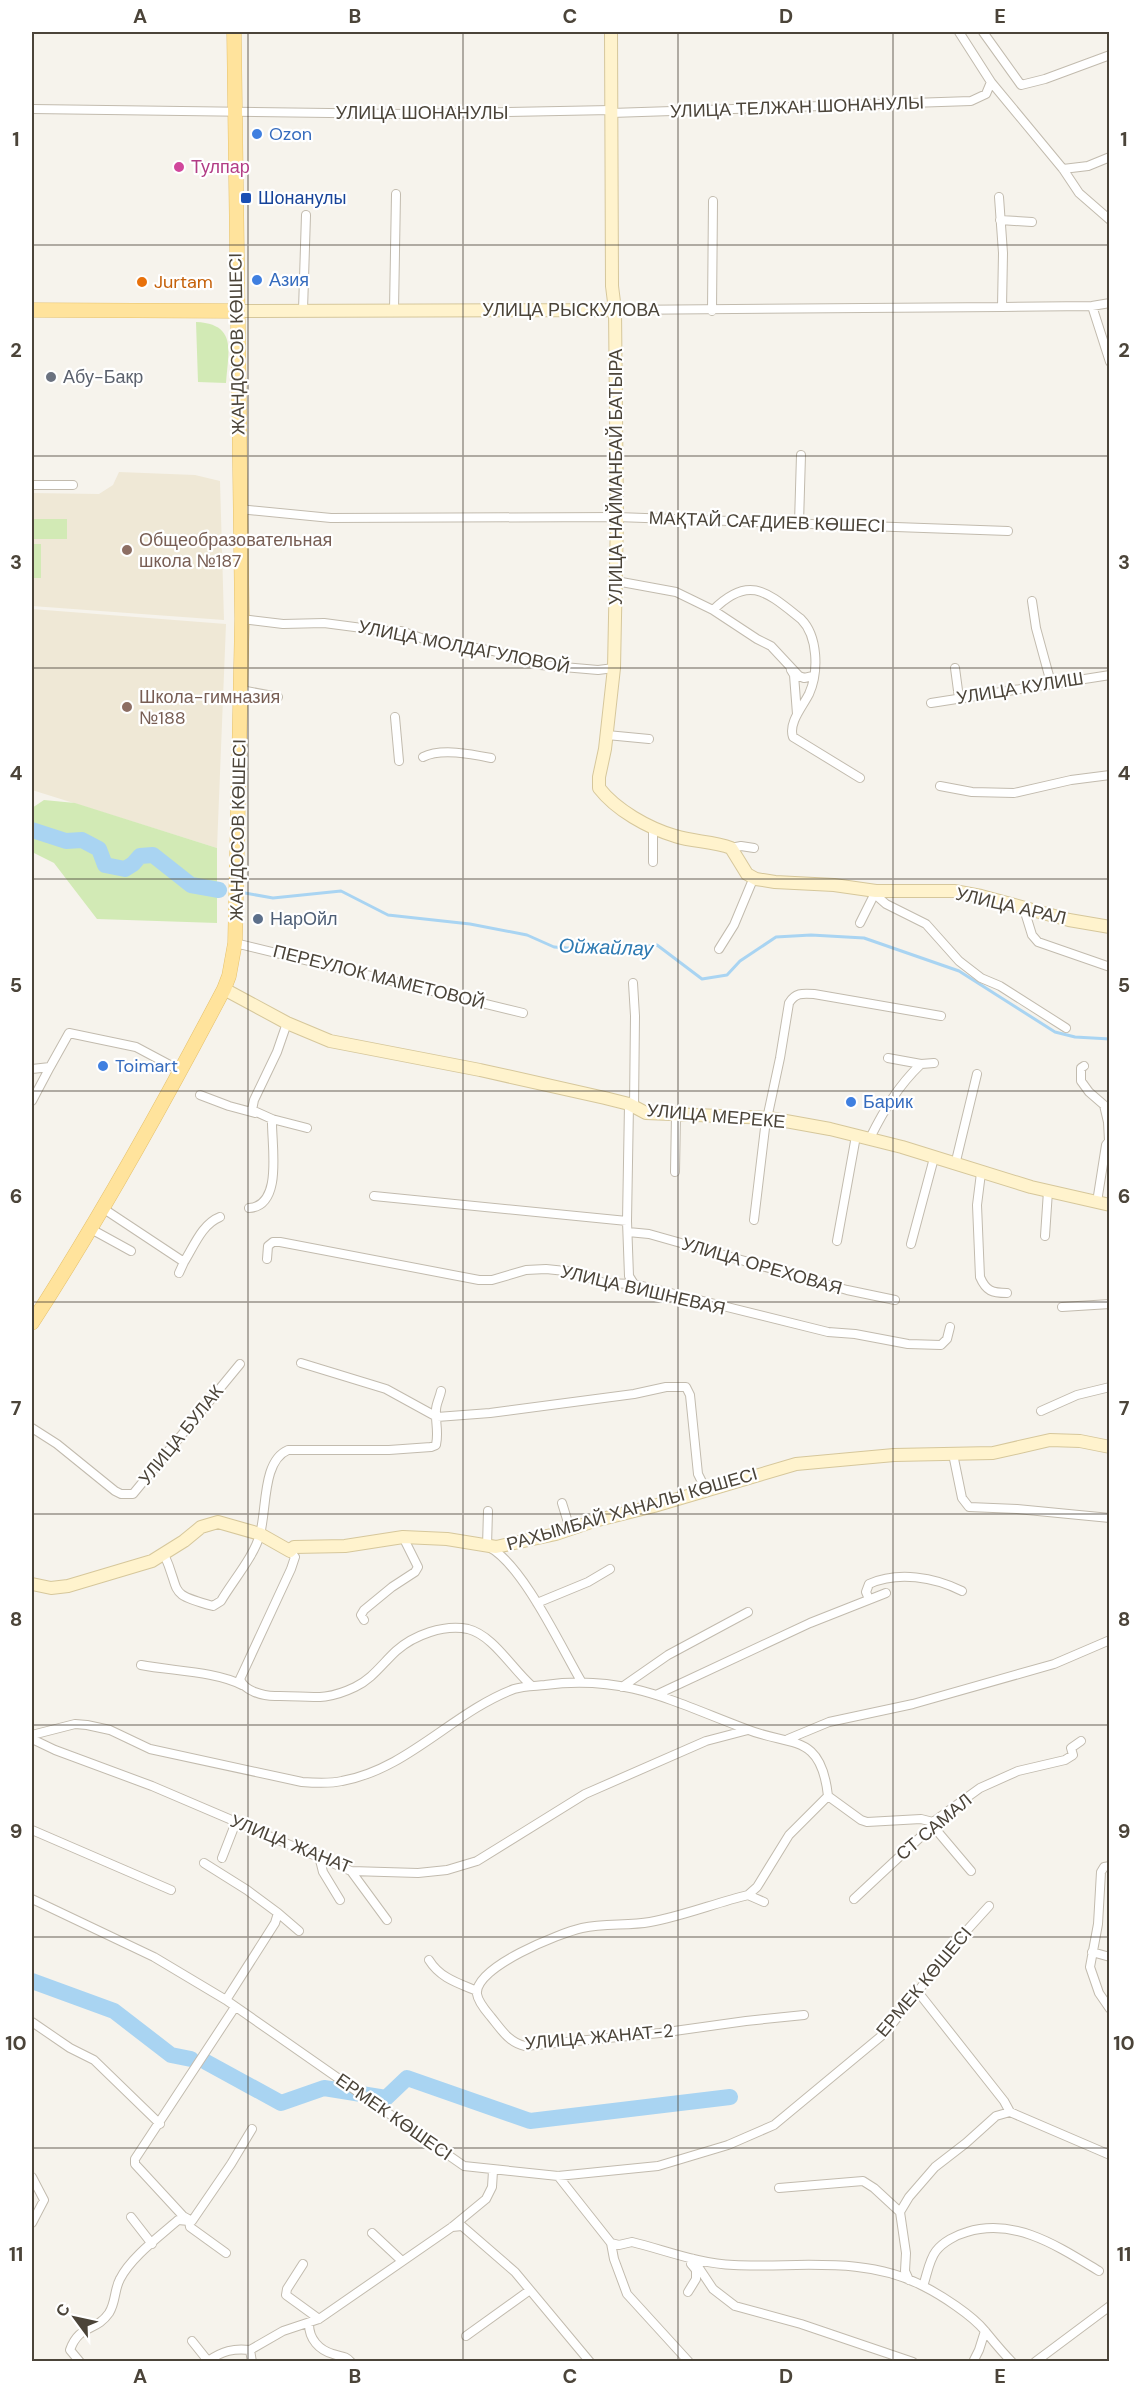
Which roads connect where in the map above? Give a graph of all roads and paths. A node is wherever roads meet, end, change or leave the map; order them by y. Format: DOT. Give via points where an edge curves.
graph roads {
  1 [pos="234,32"];
  2 [pos="611,32"];
  3 [pos="958,32"];
  4 [pos="983,32"];
  5 [pos="1110,55"];
  6 [pos="991,82"];
  7 [pos="32,109"];
  8 [pos="234,111"];
  9 [pos="611,112"];
  10 [pos="1110,157"];
  11 [pos="1063,169"];
  12 [pos="396,194"];
  13 [pos="999,197"];
  14 [pos="713,201"];
  15 [pos="306,215"];
  16 [pos="1000,220"];
  17 [pos="1110,220"];
  18 [pos="1032,222"];
  19 [pos="237,283"];
  20 [pos="1110,303"];
  21 [pos="1092,306"];
  22 [pos="1002,308"];
  23 [pos="32,310"];
  24 [pos="237,310"];
  25 [pos="303,310"];
  26 [pos="394,310"];
  27 [pos="615,310"];
  28 [pos="211,311"];
  29 [pos="712,311"];
  30 [pos="238,339"];
  31 [pos="1110,362"];
  32 [pos="801,455"];
  33 [pos="32,484"];
  34 [pos="73,485"];
  35 [pos="239,509"];
  36 [pos="617,517"];
  37 [pos="799,523"];
  38 [pos="1008,531"];
  39 [pos="616,581"];
  40 [pos="1032,602"];
  41 [pos="713,610"];
  42 [pos="242,620"];
  43 [pos="614,668"];
  44 [pos="956,668"];
  45 [pos="791,669"];
  46 [pos="1110,675"];
  47 [pos="813,676"];
  48 [pos="1051,684"];
  49 [pos="241,690"];
  50 [pos="278,697"];
  51 [pos="959,698"];
  52 [pos="931,703"];
  53 [pos="797,714"];
  54 [pos="395,717"];
  55 [pos="607,735"];
  56 [pos="649,739"];
  57 [pos="423,757"];
  58 [pos="491,758"];
  59 [pos="399,761"];
  60 [pos="1110,775"];
  61 [pos="860,778"];
  62 [pos="940,786"];
  63 [pos="653,827"];
  64 [pos="731,848"];
  65 [pos="754,849"];
  66 [pos="653,862"];
  67 [pos="754,878"];
  68 [pos="876,891"];
  69 [pos="1024,909"];
  70 [pos="860,923"];
  71 [pos="1110,927"];
  72 [pos="235,943"];
  73 [pos="719,949"];
  74 [pos="1110,967"];
  75 [pos="633,983"];
  76 [pos="224,989"];
  77 [pos="524,1013"];
  78 [pos="941,1016"];
  79 [pos="288,1023"];
  80 [pos="1066,1028"];
  81 [pos="888,1058"];
  82 [pos="899,1060"];
  83 [pos="934,1063"];
  84 [pos="921,1064"];
  85 [pos="1084,1066"];
  86 [pos="50,1067"];
  87 [pos="32,1069"];
  88 [pos="181,1071"];
  89 [pos="977,1074"];
  90 [pos="902,1083"];
  91 [pos="200,1095"];
  92 [pos="32,1101"];
  93 [pos="632,1106"];
  94 [pos="251,1110"];
  95 [pos="676,1115"];
  96 [pos="769,1118"];
  97 [pos="272,1119"];
  98 [pos="307,1128"];
  99 [pos="856,1136"];
  100 [pos="870,1138"];
  101 [pos="1109,1141"];
  102 [pos="934,1158"];
  103 [pos="955,1165"];
  104 [pos="675,1172"];
  105 [pos="981,1173"];
  106 [pos="1048,1191"];
  107 [pos="374,1196"];
  108 [pos="1103,1203"];
  109 [pos="249,1208"];
  110 [pos="104,1209"];
  111 [pos="220,1217"];
  112 [pos="754,1220"];
  113 [pos="627,1221"];
  114 [pos="91,1229"];
  115 [pos="628,1232"];
  116 [pos="1045,1236"];
  117 [pos="837,1241"];
  118 [pos="911,1244"];
  119 [pos="131,1251"];
  120 [pos="267,1259"];
  121 [pos="184,1262"];
  122 [pos="179,1273"];
  123 [pos="633,1284"];
  124 [pos="1007,1293"];
  125 [pos="895,1300"];
  126 [pos="1110,1304"];
  127 [pos="36,1305"];
  128 [pos="1062,1307"];
  129 [pos="32,1323"];
  130 [pos="950,1327"];
  131 [pos="301,1363"];
  132 [pos="240,1364"];
  133 [pos="1110,1387"];
  134 [pos="441,1391"];
  135 [pos="1041,1411"];
  136 [pos="436,1417"];
  137 [pos="32,1428"];
  138 [pos="1110,1447"];
  139 [pos="953,1454"];
  140 [pos="706,1490"];
  141 [pos="562,1503"];
  142 [pos="488,1511"];
  143 [pos="1110,1518"];
  144 [pos="570,1529"];
  145 [pos="260,1534"];
  146 [pos="403,1538"];
  147 [pos="488,1547"];
  148 [pos="290,1551"];
  149 [pos="164,1554"];
  150 [pos="610,1569"];
  151 [pos="169,1572"];
  152 [pos="32,1584"];
  153 [pos="167,1585"];
  154 [pos="962,1591"];
  155 [pos="886,1593"];
  156 [pos="869,1599"];
  157 [pos="537,1603"];
  158 [pos="748,1612"];
  159 [pos="364,1620"];
  160 [pos="1110,1640"];
  161 [pos="141,1665"];
  162 [pos="238,1682"];
  163 [pos="581,1682"];
  164 [pos="532,1686"];
  165 [pos="622,1687"];
  166 [pos="658,1694"];
  167 [pos="748,1730"];
  168 [pos="32,1737"];
  169 [pos="788,1739"];
  170 [pos="1081,1742"];
  171 [pos="828,1796"];
  172 [pos="236,1822"];
  173 [pos="933,1822"];
  174 [pos="32,1830"];
  175 [pos="319,1856"];
  176 [pos="222,1858"];
  177 [pos="204,1863"];
  178 [pos="1110,1866"];
  179 [pos="971,1870"];
  180 [pos="351,1871"];
  181 [pos="171,1890"];
  182 [pos="748,1895"];
  183 [pos="32,1899"];
  184 [pos="854,1899"];
  185 [pos="340,1900"];
  186 [pos="764,1902"];
  187 [pos="989,1906"];
  188 [pos="278,1913"];
  189 [pos="387,1920"];
  190 [pos="299,1931"];
  191 [pos="1092,1952"];
  192 [pos="1110,1958"];
  193 [pos="429,1960"];
  194 [pos="477,1991"];
  195 [pos="918,1992"];
  196 [pos="226,2000"];
  197 [pos="235,2007"];
  198 [pos="1110,2009"];
  199 [pos="804,2015"];
  200 [pos="32,2022"];
  201 [pos="1010,2112"];
  202 [pos="160,2124"];
  203 [pos="252,2129"];
  204 [pos="1110,2155"];
  205 [pos="493,2170"];
  206 [pos="558,2176"];
  207 [pos="32,2177"];
  208 [pos="779,2188"];
  209 [pos="900,2212"];
  210 [pos="131,2217"];
  211 [pos="189,2221"];
  212 [pos="32,2223"];
  213 [pos="452,2227"];
  214 [pos="372,2234"];
  215 [pos="611,2242"];
  216 [pos="153,2244"];
  217 [pos="226,2253"];
  218 [pos="683,2255"];
  219 [pos="693,2258"];
  220 [pos="402,2261"];
  221 [pos="303,2265"];
  222 [pos="1100,2271"];
  223 [pos="909,2280"];
  224 [pos="924,2286"];
  225 [pos="530,2290"];
  226 [pos="688,2292"];
  227 [pos="1110,2306"];
  228 [pos="319,2319"];
  229 [pos="309,2324"];
  230 [pos="985,2331"];
  231 [pos="466,2336"];
  232 [pos="192,2341"];
  233 [pos="250,2350"];
  234 [pos="209,2360"];
  235 [pos="80,2361"];
  236 [pos="252,2361"];
  237 [pos="351,2361"];
  238 [pos="590,2361"];
  239 [pos="689,2361"];
  240 [pos="914,2361"];
  241 [pos="973,2361"];
  242 [pos="1012,2361"];
  243 [pos="1035,2361"];
  1 -- 8 [label="main road, ЖАНДОСОВ КӨШЕСІ"];
  2 -- 9 [label="street, УЛИЦА НАЙМАНБАЙ БАТЫРА"];
  3 -- 6 [label="street"];
  4 -- 5 [label="street" via="1021,85"];
  6 -- 9 [label="street, УЛИЦА ТЕЛЖАН ШОНАНУЛЫ" via="982,97 971,101"];
  6 -- 11 [label="street"];
  7 -- 8 [label="street"];
  8 -- 9 [label="street, УЛИЦА ШОНАНУЛЫ"];
  8 -- 19 [label="main road, ЖАНДОСОВ КӨШЕСІ"];
  9 -- 27 [label="street, УЛИЦА НАЙМАНБАЙ БАТЫРА"];
  10 -- 11 [label="street" via="1088,166"];
  11 -- 17 [label="street" via="1079,193"];
  12 -- 26 [label="street"];
  13 -- 16 [label="street"];
  14 -- 29 [label="street"];
  15 -- 25 [label="street"];
  16 -- 18 [label="street"];
  16 -- 22 [label="street"];
  19 -- 24 [label="main road, ЖАНДОСОВ КӨШЕСІ"];
  19 -- 28 [label="main road" via="230,301"];
  20 -- 21 [label="street, УЛИЦА РЫСКУЛОВА"];
  21 -- 22 [label="street, УЛИЦА РЫСКУЛОВА"];
  21 -- 31 [label="street"];
  22 -- 29 [label="street, УЛИЦА РЫСКУЛОВА"];
  23 -- 28 [label="main road, УЛИЦА РЫСКУЛОВА"];
  24 -- 25 [label="street, УЛИЦА РЫСКУЛОВА"];
  24 -- 28 [label="main road, УЛИЦА РЫСКУЛОВА"];
  24 -- 30 [label="main road, ЖАНДОСОВ КӨШЕСІ"];
  25 -- 26 [label="street, УЛИЦА РЫСКУЛОВА"];
  26 -- 27 [label="street, УЛИЦА РЫСКУЛОВА"];
  27 -- 29 [label="street, УЛИЦА РЫСКУЛОВА"];
  27 -- 36 [label="street, УЛИЦА НАЙМАНБАЙ БАТЫРА"];
  28 -- 30 [label="main road" via="230,321"];
  30 -- 35 [label="main road, ЖАНДОСОВ КӨШЕСІ"];
  32 -- 37 [label="street"];
  33 -- 34 [label="street"];
  35 -- 36 [label="street, МАҚТАЙ САҒДИЕВ КӨШЕСІ" via="331,518"];
  35 -- 42 [label="main road, ЖАНДОСОВ КӨШЕСІ"];
  36 -- 37 [label="street, МАҚТАЙ САҒДИЕВ КӨШЕСІ"];
  36 -- 39 [label="street, УЛИЦА НАЙМАНБАЙ БАТЫРА"];
  37 -- 38 [label="street, МАҚТАЙ САҒДИЕВ КӨШЕСІ"];
  39 -- 41 [label="street" via="676,592"];
  39 -- 43 [label="street, УЛИЦА НАЙМАНБАЙ БАТЫРА"];
  40 -- 48 [label="street"];
  41 -- 45 [label="street" via="771,646"];
  41 -- 47 [label="street" via="745,588 780,603 806,624 814,650"];
  42 -- 43 [label="street, УЛИЦА МОЛДАГУЛОВОЙ" via="401,631 540,665"];
  42 -- 49 [label="main road, ЖАНДОСОВ КӨШЕСІ"];
  43 -- 55 [label="street, УЛИЦА НАЙМАНБАЙ БАТЫРА"];
  44 -- 51 [label="street"];
  45 -- 47 [label="street" via="804,678"];
  45 -- 53 [label="street"];
  46 -- 48 [label="street, УЛИЦА КУЛИШ"];
  47 -- 53 [label="street" via="810,692"];
  48 -- 51 [label="street, УЛИЦА КУЛИШ"];
  49 -- 50 [label="street"];
  49 -- 72 [label="main road, ЖАНДОСОВ КӨШЕСІ"];
  51 -- 52 [label="street, УЛИЦА КУЛИШ"];
  53 -- 61 [label="street" via="793,737"];
  54 -- 59 [label="street"];
  55 -- 56 [label="street"];
  55 -- 63 [label="street, УЛИЦА НАЙМАНБАЙ БАТЫРА" via="599,788 618,807"];
  57 -- 58 [label="street" via="459,753"];
  60 -- 62 [label="street" via="1014,793"];
  63 -- 64 [label="street" via="676,837"];
  63 -- 66 [label="street"];
  64 -- 65 [label="street"];
  64 -- 67 [label="street" via="747,874"];
  67 -- 68 [label="street, УЛИЦА АРАЛ"];
  67 -- 73 [label="street"];
  68 -- 69 [label="street, УЛИЦА АРАЛ" via="954,891"];
  68 -- 70 [label="street"];
  68 -- 80 [label="street" via="886,904 926,924 959,961 981,978"];
  69 -- 71 [label="street, УЛИЦА АРАЛ"];
  69 -- 74 [label="street" via="1038,942"];
  72 -- 76 [label="main road, ЖАНДОСОВ КӨШЕСІ"];
  72 -- 77 [label="street, ПЕРЕУЛОК МАМЕТОВОЙ"];
  75 -- 93 [label="street"];
  76 -- 79 [label="street, УЛИЦА МЕРЕКЕ"];
  76 -- 88 [label="main road, ЖАНДОСОВ КӨШЕСІ"];
  78 -- 96 [label="street" via="796,994 789,1003"];
  79 -- 93 [label="street, УЛИЦА МЕРЕКЕ" via="330,1041 480,1070"];
  79 -- 94 [label="street"];
  81 -- 82 [label="street"];
  82 -- 84 [label="street"];
  82 -- 90 [label="street" via="908,1071"];
  83 -- 84 [label="street"];
  84 -- 90 [label="street"];
  85 -- 101 [label="street" via="1081,1081 1104,1105"];
  86 -- 87 [label="street"];
  86 -- 88 [label="street" via="69,1033 136,1047"];
  86 -- 92 [label="street"];
  88 -- 110 [label="main road, ЖАНДОСОВ КӨШЕСІ"];
  89 -- 103 [label="street"];
  90 -- 100 [label="street"];
  91 -- 94 [label="street"];
  93 -- 95 [label="street, УЛИЦА МЕРЕКЕ" via="646,1113"];
  93 -- 113 [label="street"];
  94 -- 97 [label="street"];
  95 -- 96 [label="street, УЛИЦА МЕРЕКЕ"];
  95 -- 104 [label="street"];
  96 -- 99 [label="street, УЛИЦА МЕРЕКЕ"];
  96 -- 112 [label="street"];
  97 -- 98 [label="street"];
  97 -- 109 [label="street" via="273,1184 265,1202"];
  99 -- 100 [label="street, УЛИЦА МЕРЕКЕ"];
  99 -- 117 [label="street"];
  100 -- 102 [label="street, УЛИЦА МЕРЕКЕ"];
  101 -- 108 [label="street"];
  102 -- 103 [label="street, УЛИЦА МЕРЕКЕ"];
  102 -- 118 [label="street"];
  103 -- 105 [label="street, УЛИЦА МЕРЕКЕ"];
  105 -- 106 [label="street, УЛИЦА МЕРЕКЕ"];
  105 -- 124 [label="street" via="977,1205 980,1277 991,1292"];
  106 -- 108 [label="street, УЛИЦА МЕРЕКЕ"];
  106 -- 116 [label="street"];
  107 -- 113 [label="street"];
  110 -- 114 [label="main road, ЖАНДОСОВ КӨШЕСІ"];
  110 -- 121 [label="street"];
  111 -- 121 [label="street" via="206,1226"];
  113 -- 115 [label="street"];
  114 -- 119 [label="street"];
  114 -- 127 [label="main road, ЖАНДОСОВ КӨШЕСІ"];
  115 -- 123 [label="street" via="629,1276"];
  115 -- 125 [label="street, УЛИЦА ОРЕХОВАЯ" via="649,1234"];
  120 -- 123 [label="street, УЛИЦА ВИШНЕВАЯ" via="268,1246 280,1242 478,1280 546,1269 575,1272 604,1283"];
  121 -- 122 [label="street"];
  123 -- 130 [label="street, УЛИЦА ВИШНЕВАЯ" via="828,1332 908,1344 941,1345"];
  126 -- 128 [label="street"];
  127 -- 129 [label="main road, ЖАНДОСОВ КӨШЕСІ"];
  131 -- 136 [label="street" via="386,1389"];
  132 -- 137 [label="street, УЛИЦА БУЛАК" via="133,1494 115,1491"];
  133 -- 135 [label="street" via="1077,1395"];
  134 -- 136 [label="street"];
  136 -- 140 [label="street" via="686,1387 698,1474"];
  136 -- 145 [label="street" via="437,1441 431,1447 280,1453 272,1464"];
  138 -- 139 [label="street, РАХЫМБАЙ ХАНАЛЫ КӨШЕСІ" via="1050,1440 993,1453"];
  139 -- 140 [label="street, РАХЫМБАЙ ХАНАЛЫ КӨШЕСІ" via="796,1464"];
  139 -- 143 [label="street" via="965,1506"];
  140 -- 144 [label="street, РАХЫМБАЙ ХАНАЛЫ КӨШЕСІ"];
  141 -- 144 [label="street"];
  142 -- 147 [label="street"];
  144 -- 147 [label="street, РАХЫМБАЙ ХАНАЛЫ КӨШЕСІ"];
  145 -- 148 [label="street"];
  145 -- 149 [label="street" via="228,1524 209,1523"];
  145 -- 151 [label="street" via="220,1601 213,1606 178,1594"];
  146 -- 147 [label="street, РАХЫМБАЙ ХАНАЛЫ КӨШЕСІ" via="447,1539"];
  146 -- 148 [label="street, РАХЫМБАЙ ХАНАЛЫ КӨШЕСІ" via="345,1546 294,1547"];
  146 -- 159 [label="street" via="418,1567 364,1610"];
  147 -- 157 [label="street" via="503,1556"];
  148 -- 162 [label="street" via="295,1557 291,1569"];
  149 -- 151 [label="street"];
  149 -- 152 [label="street" via="68,1586"];
  150 -- 157 [label="street"];
  151 -- 153 [label="street"];
  154 -- 156 [label="street" via="928,1579 880,1579 869,1584"];
  155 -- 156 [label="street"];
  156 -- 166 [label="street"];
  157 -- 163 [label="street"];
  158 -- 165 [label="street" via="668,1655"];
  160 -- 169 [label="street" via="1054,1664 913,1704 829,1722"];
  161 -- 162 [label="street"];
  162 -- 164 [label="street" via="268,1696 328,1697 365,1682 397,1650 424,1634 452,1628 479,1633"];
  163 -- 164 [label="street"];
  163 -- 165 [label="street"];
  164 -- 168 [label="street" via="499,1696 381,1768 327,1783 302,1782 150,1749 110,1730 87,1725 75,1724"];
  165 -- 166 [label="street"];
  166 -- 167 [label="street"];
  167 -- 169 [label="street"];
  167 -- 180 [label="street, УЛИЦА ЖАНАТ" via="706,1741 585,1794 477,1861 433,1873"];
  168 -- 172 [label="street, УЛИЦА ЖАНАТ" via="55,1750"];
  169 -- 171 [label="street" via="815,1755"];
  170 -- 173 [label="street, СТ САМАЛ" via="1071,1748 1073,1755 1065,1760 1034,1766 991,1782"];
  171 -- 173 [label="street" via="867,1822"];
  171 -- 182 [label="street" via="789,1835 758,1887"];
  172 -- 175 [label="street, УЛИЦА ЖАНАТ"];
  172 -- 176 [label="street"];
  173 -- 179 [label="street"];
  173 -- 184 [label="street, СТ САМАЛ"];
  174 -- 181 [label="street"];
  175 -- 180 [label="street, УЛИЦА ЖАНАТ"];
  175 -- 185 [label="street" via="323,1872"];
  177 -- 188 [label="street"];
  178 -- 191 [label="street" via="1101,1872"];
  180 -- 189 [label="street"];
  182 -- 186 [label="street"];
  182 -- 194 [label="street" via="651,1922 597,1925 563,1933 500,1963"];
  183 -- 196 [label="street, ЕРМЕК КӨШЕСІ" via="154,1957"];
  187 -- 195 [label="street, ЕРМЕК КӨШЕСІ"];
  188 -- 190 [label="street"];
  188 -- 196 [label="street"];
  191 -- 192 [label="street"];
  191 -- 198 [label="street" via="1090,1967 1099,1993"];
  193 -- 194 [label="street" via="442,1976"];
  194 -- 199 [label="street, УЛИЦА ЖАНАТ-2" via="487,2012 504,2032 516,2044 525,2046"];
  195 -- 201 [label="street"];
  195 -- 206 [label="street, ЕРМЕК КӨШЕСІ" via="885,2033 774,2125 728,2145 658,2166"];
  196 -- 197 [label="street, ЕРМЕК КӨШЕСІ"];
  197 -- 202 [label="street"];
  197 -- 205 [label="street, ЕРМЕК КӨШЕСІ" via="464,2166"];
  200 -- 202 [label="street" via="99,2063"];
  201 -- 204 [label="street"];
  201 -- 209 [label="street" via="996,2116 935,2167"];
  202 -- 211 [label="street" via="135,2164"];
  203 -- 211 [label="street"];
  205 -- 206 [label="street, ЕРМЕК КӨШЕСІ"];
  205 -- 213 [label="street" via="492,2187 486,2199"];
  206 -- 215 [label="street"];
  207 -- 212 [label="street" via="44,2200"];
  208 -- 209 [label="street" via="863,2181"];
  209 -- 223 [label="street" via="906,2253 904,2271"];
  210 -- 216 [label="street"];
  211 -- 216 [label="street" via="178,2220"];
  211 -- 217 [label="street" via="190,2227"];
  213 -- 220 [label="street"];
  213 -- 225 [label="street" via="462,2226"];
  214 -- 220 [label="street"];
  215 -- 218 [label="street" via="632,2242"];
  215 -- 239 [label="street" via="627,2294"];
  216 -- 235 [label="street" via="128,2266 108,2314 73,2340 70,2350"];
  218 -- 219 [label="street"];
  218 -- 226 [label="street" via="696,2270 696,2279"];
  219 -- 223 [label="street" via="733,2265 849,2265"];
  219 -- 240 [label="street" via="713,2289 735,2306"];
  220 -- 228 [label="street"];
  221 -- 228 [label="street" via="285,2295"];
  222 -- 224 [label="street" via="1065,2250 1018,2230 984,2227 959,2234 936,2251"];
  223 -- 224 [label="street"];
  224 -- 230 [label="street"];
  225 -- 231 [label="street"];
  225 -- 238 [label="street"];
  227 -- 243 [label="street"];
  228 -- 229 [label="street"];
  229 -- 233 [label="street" via="283,2331"];
  229 -- 237 [label="street" via="316,2345"];
  230 -- 241 [label="street"];
  230 -- 242 [label="street"];
  232 -- 234 [label="street"];
  233 -- 234 [label="street" via="236,2348"];
  233 -- 236 [label="street"];
}
